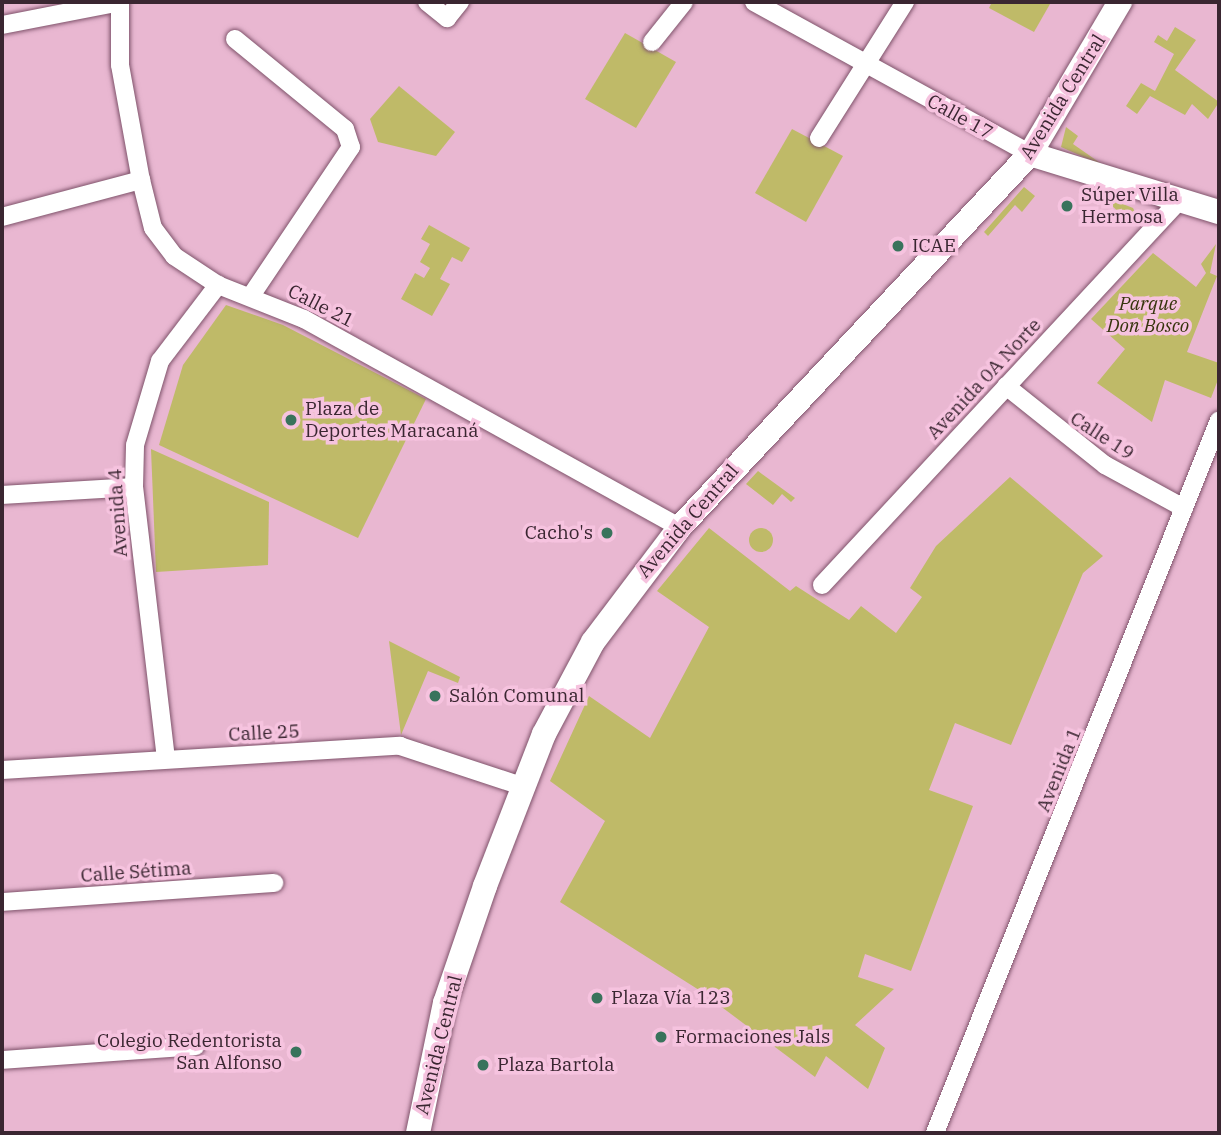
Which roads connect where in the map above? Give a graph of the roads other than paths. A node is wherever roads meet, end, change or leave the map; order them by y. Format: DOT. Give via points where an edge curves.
graph roads {
  1 [pos="120,2"];
  2 [pos="427,2"];
  3 [pos="460,2"];
  4 [pos="684,2"];
  5 [pos="754,2"];
  6 [pos="905,2"];
  7 [pos="1120,2"];
  8 [pos="2,25"];
  9 [pos="234,39"];
  10 [pos="652,43"];
  11 [pos="865,64"];
  12 [pos="819,138"];
  13 [pos="1030,154"];
  14 [pos="141,180"];
  15 [pos="1177,203"];
  16 [pos="1219,212"];
  17 [pos="2,217"];
  18 [pos="218,285"];
  19 [pos="251,296"];
  20 [pos="1006,386"];
  21 [pos="1219,420"];
  22 [pos="134,487"];
  23 [pos="2,495"];
  24 [pos="1184,508"];
  25 [pos="680,527"];
  26 [pos="822,584"];
  27 [pos="166,759"];
  28 [pos="2,769"];
  29 [pos="522,786"];
  30 [pos="274,883"];
  31 [pos="2,902"];
  32 [pos="195,1046"];
  33 [pos="2,1060"];
  34 [pos="418,1133"];
  35 [pos="934,1133"];
  1 -- 8 [label="street"];
  1 -- 14 [label="street, Calle 21" via="120,65"];
  2 -- 3 [label="street" via="447,18"];
  4 -- 10 [label="street"];
  5 -- 11 [label="street, Calle 17"];
  6 -- 11 [label="street"];
  7 -- 13 [label="main road, Avenida Central"];
  9 -- 19 [label="street" via="350,137 347,158"];
  11 -- 12 [label="street"];
  11 -- 13 [label="street, Calle 17"];
  13 -- 15 [label="main road, Calle 17"];
  13 -- 25 [label="main road, Avenida Central"];
  14 -- 17 [label="street"];
  14 -- 18 [label="street, Calle 21" via="158,238"];
  15 -- 16 [label="main road, Calle 17"];
  15 -- 20 [label="street, Avenida 0A Norte"];
  18 -- 19 [label="street, Calle 21"];
  18 -- 22 [label="street, Avenida 4" via="153,377 135,445"];
  19 -- 25 [label="street, Calle 21"];
  20 -- 24 [label="street, Calle 19" via="1105,466"];
  20 -- 26 [label="street, Avenida 0A Norte"];
  21 -- 24 [label="street, Avenida 1"];
  22 -- 23 [label="street"];
  22 -- 27 [label="street, Avenida 4"];
  24 -- 35 [label="street, Avenida 1"];
  25 -- 29 [label="main road, Avenida Central" via="593,642"];
  27 -- 28 [label="street, Calle 25"];
  27 -- 29 [label="street, Calle 25" via="415,746"];
  29 -- 34 [label="main road, Avenida Central" via="445,1003"];
  30 -- 31 [label="street, Calle Sétima"];
  32 -- 33 [label="street"];
}
